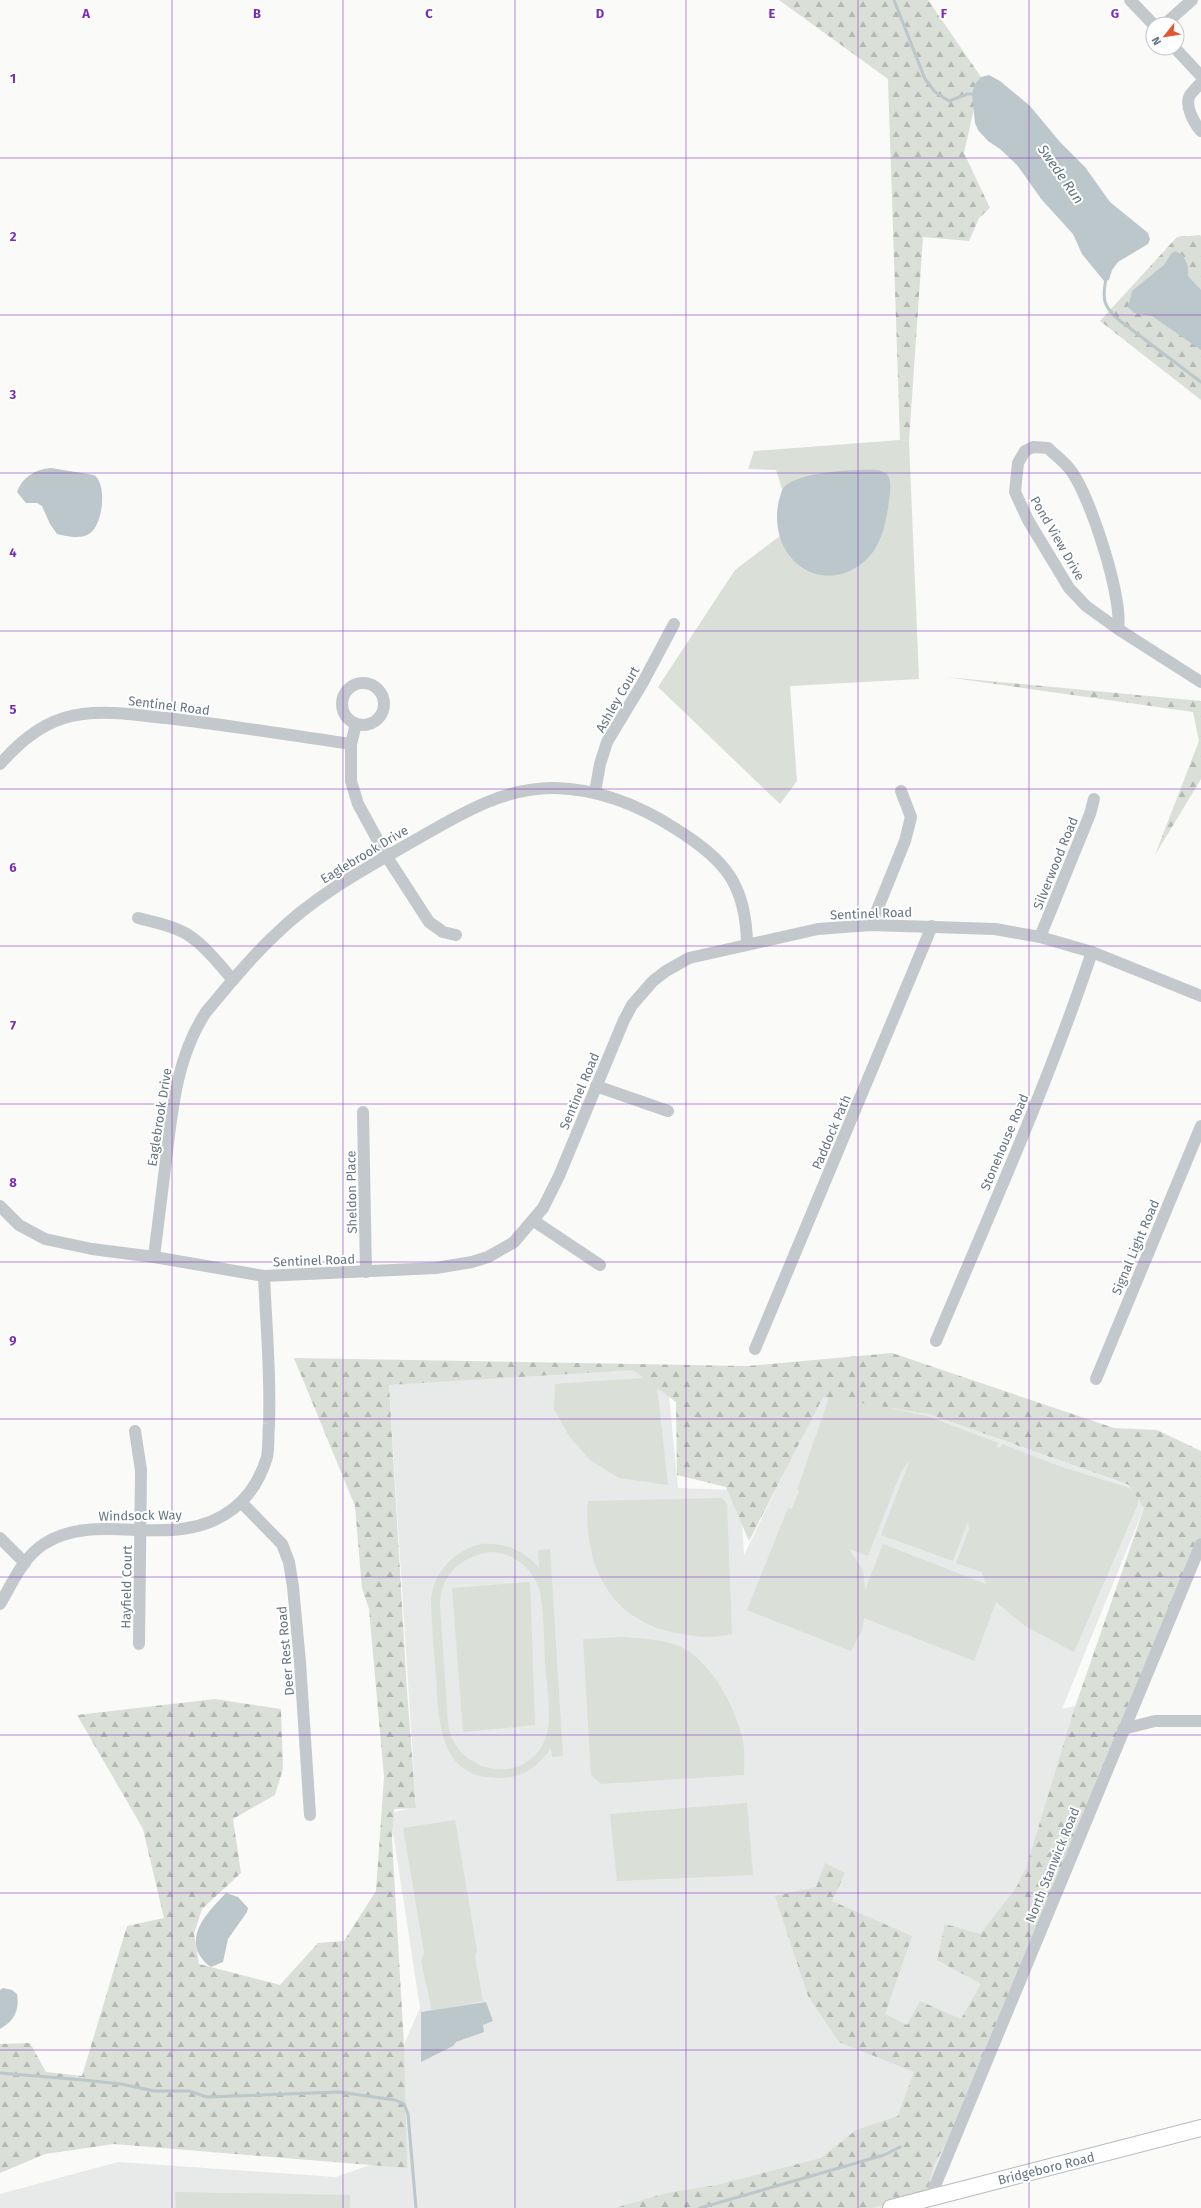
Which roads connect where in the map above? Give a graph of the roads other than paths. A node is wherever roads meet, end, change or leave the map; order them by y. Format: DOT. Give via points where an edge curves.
graph roads {
  1 [pos="1130,0"];
  2 [pos="1192,0"];
  3 [pos="1145,16"];
  4 [pos="1174,16"];
  5 [pos="1182,56"];
  6 [pos="1201,76"];
  7 [pos="1201,83"];
  8 [pos="1201,131"];
  9 [pos="674,624"];
  10 [pos="1118,629"];
  11 [pos="1201,682"];
  12 [pos="356,724"];
  13 [pos="350,744"];
  14 [pos="0,764"];
  15 [pos="901,791"];
  16 [pos="595,792"];
  17 [pos="1094,799"];
  18 [pos="387,857"];
  19 [pos="138,918"];
  20 [pos="872,925"];
  21 [pos="932,926"];
  22 [pos="456,935"];
  23 [pos="1040,937"];
  24 [pos="747,944"];
  25 [pos="1092,952"];
  26 [pos="233,980"];
  27 [pos="1201,996"];
  28 [pos="596,1086"];
  29 [pos="668,1111"];
  30 [pos="363,1112"];
  31 [pos="1201,1126"];
  32 [pos="0,1206"];
  33 [pos="534,1221"];
  34 [pos="154,1257"];
  35 [pos="600,1265"];
  36 [pos="366,1272"];
  37 [pos="264,1276"];
  38 [pos="936,1341"];
  39 [pos="755,1349"];
  40 [pos="1096,1379"];
  41 [pos="135,1431"];
  42 [pos="242,1502"];
  43 [pos="142,1531"];
  44 [pos="0,1538"];
  45 [pos="1201,1544"];
  46 [pos="24,1563"];
  47 [pos="0,1604"];
  48 [pos="139,1644"];
  49 [pos="1201,1721"];
  50 [pos="1123,1729"];
  51 [pos="310,1815"];
  52 [pos="1201,2128"];
  53 [pos="930,2198"];
  54 [pos="891,2208"];
  1 -- 3 [label="street"];
  2 -- 4 [label="street"];
  5 -- 6 [label="street"];
  7 -- 8 [label="street" via="1189,96 1193,119"];
  9 -- 16 [label="street, Ashley Court" via="607,742"];
  10 -- 10 [label="street, Pond View Drive" via="1120,618 1117,596 1086,496 1071,471 1048,448 1033,447 1025,451 1018,463 1015,492 1028,520 1069,588 1086,606"];
  10 -- 11 [label="street, Pond View Drive"];
  12 -- 13 [label="street"];
  13 -- 14 [label="street, Sentinel Road" via="190,721 92,712 63,718 37,730 15,747"];
  13 -- 18 [label="street" via="351,781 358,804"];
  15 -- 20 [label="street" via="910,817 905,842"];
  16 -- 18 [label="street, Eaglebrook Drive" via="554,788 521,791 504,796 472,808"];
  16 -- 24 [label="street, Eaglebrook Drive" via="652,813 709,854 731,876 738,888 746,920"];
  17 -- 23 [label="street, Silverwood Road"];
  18 -- 22 [label="street" via="429,922 443,932"];
  18 -- 26 [label="street, Eaglebrook Drive" via="334,887 309,905 274,936"];
  19 -- 26 [label="street" via="186,934 214,957"];
  20 -- 21 [label="street, Sentinel Road"];
  20 -- 24 [label="street, Sentinel Road" via="818,929"];
  21 -- 23 [label="street, Sentinel Road" via="995,929"];
  21 -- 39 [label="street, Paddock Path"];
  23 -- 25 [label="street, Sentinel Road"];
  24 -- 28 [label="street, Sentinel Road" via="689,958 653,981 632,1005"];
  25 -- 27 [label="street, Sentinel Road"];
  25 -- 38 [label="street, Stonehouse Road" via="1040,1094"];
  26 -- 34 [label="street, Eaglebrook Drive" via="197,1025 182,1062 171,1117"];
  28 -- 29 [label="street"];
  28 -- 33 [label="street, Sentinel Road" via="559,1176"];
  30 -- 36 [label="street, Sheldon Place"];
  31 -- 40 [label="street, Signal Light Road"];
  32 -- 34 [label="street, Sentinel Road" via="19,1225 45,1239 92,1249"];
  33 -- 35 [label="street"];
  33 -- 36 [label="street, Sentinel Road" via="514,1242 488,1257 472,1262 436,1268"];
  34 -- 37 [label="street, Sentinel Road"];
  36 -- 37 [label="street, Sentinel Road"];
  37 -- 42 [label="street, Windsock Way" via="269,1409 267,1456 257,1481"];
  41 -- 43 [label="street, Hayfield Court" via="141,1470"];
  42 -- 43 [label="street, Windsock Way" via="221,1518 197,1527 170,1531"];
  42 -- 51 [label="street, Deer Rest Road" via="282,1544 289,1562 300,1662"];
  43 -- 46 [label="street, Windsock Way" via="70,1532 44,1544"];
  43 -- 48 [label="street, Hayfield Court"];
  44 -- 46 [label="street"];
  45 -- 50 [label="street, North Stanwick Road"];
  46 -- 47 [label="street, Windsock Way"];
  49 -- 50 [label="street" via="1155,1721"];
  50 -- 53 [label="street, North Stanwick Road"];
  52 -- 53 [label="main road, Bridgeboro Road"];
  53 -- 54 [label="main road, Bridgeboro Road"];
}
